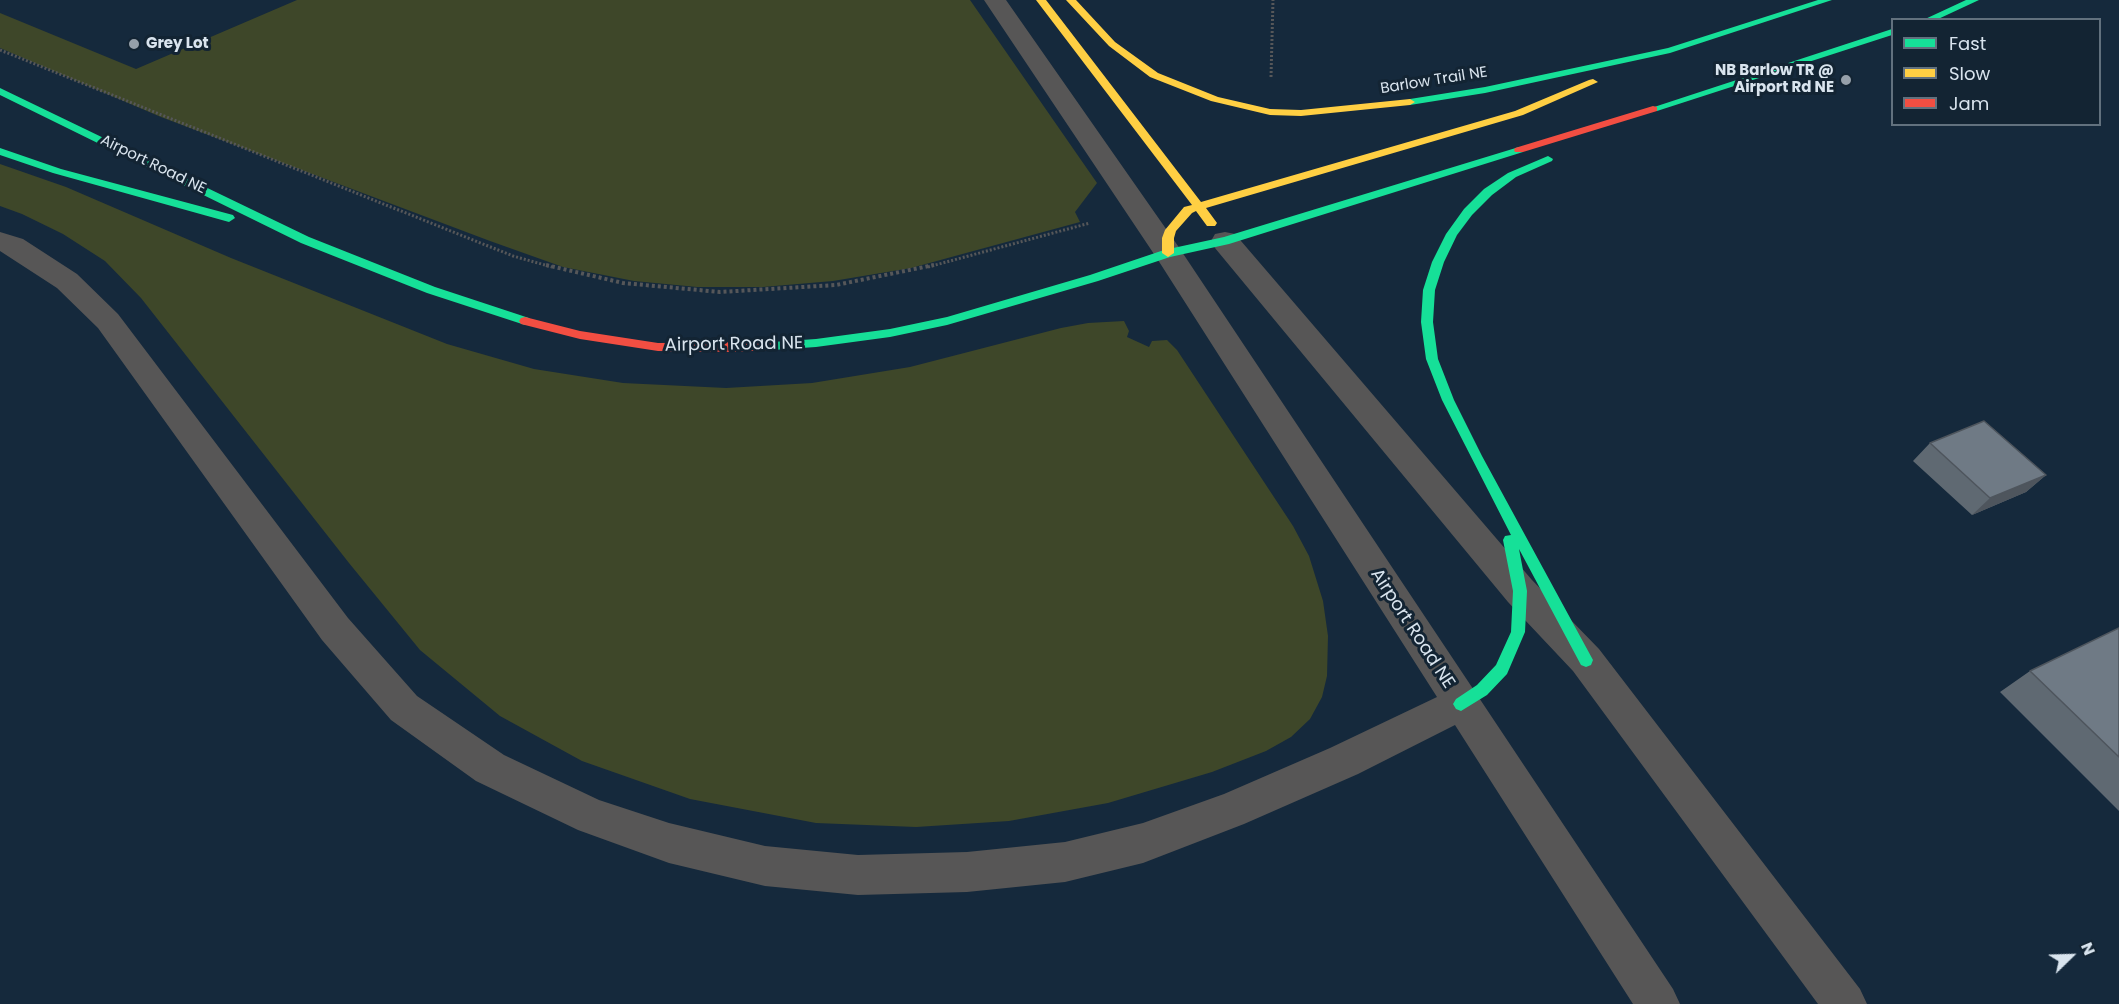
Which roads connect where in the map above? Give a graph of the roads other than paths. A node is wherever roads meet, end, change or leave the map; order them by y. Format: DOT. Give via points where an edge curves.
graph roads {
  1 [pos="995,0"];
  2 [pos="1041,0"];
  3 [pos="1071,0"];
  4 [pos="1827,0"];
  5 [pos="1974,0"];
  6 [pos="1932,18"];
  7 [pos="1891,33"];
  8 [pos="1670,50"];
  9 [pos="0,91"];
  10 [pos="1679,101"];
  11 [pos="0,151"];
  12 [pos="1198,206"];
  13 [pos="305,240"];
  14 [pos="0,241"];
  15 [pos="1225,241"];
  16 [pos="1168,253"];
  17 [pos="1476,457"];
  18 [pos="1520,591"];
  19 [pos="1586,660"];
  20 [pos="1461,704"];
  21 [pos="1658,1004"];
  22 [pos="1845,1004"];
  1 -- 16 [label="street, Airport Road NE"];
  2 -- 12 [label="main road"];
  3 -- 8 [label="main road, Barlow Trail NE" via="1112,44 1154,75 1215,99 1270,112 1330,112 1425,100"];
  4 -- 8 [label="main road, Barlow Trail NE"];
  5 -- 6 [label="main road"];
  7 -- 10 [label="main road"];
  8 -- 12 [label="main road" via="1519,113"];
  9 -- 13 [label="main road, Airport Road NE"];
  10 -- 15 [label="main road"];
  10 -- 17 [label="main road" via="1512,175 1488,192 1452,234 1429,290 1427,322 1432,359"];
  11 -- 13 [label="main road, Airport Road NE" via="57,171"];
  12 -- 15 [label="main road"];
  12 -- 16 [label="main road" via="1175,223 1168,238"];
  13 -- 16 [label="main road, Airport Road NE" via="431,290 525,321 580,335 658,347 722,348 816,343 947,321"];
  14 -- 20 [label="street" via="67,281 108,321 335,629 404,708 490,768 592,817 669,843 765,866 858,875 967,872 1065,862 1143,843 1230,811"];
  15 -- 16 [label="main road, Airport Road NE"];
  15 -- 18 [label="street"];
  16 -- 20 [label="street, Airport Road NE"];
  17 -- 18 [label="main road" via="1510,540"];
  17 -- 19 [label="main road"];
  18 -- 19 [label="street"];
  18 -- 20 [label="main road" via="1518,632 1502,669"];
  19 -- 22 [label="street"];
  20 -- 21 [label="street, Airport Road NE"];
}
